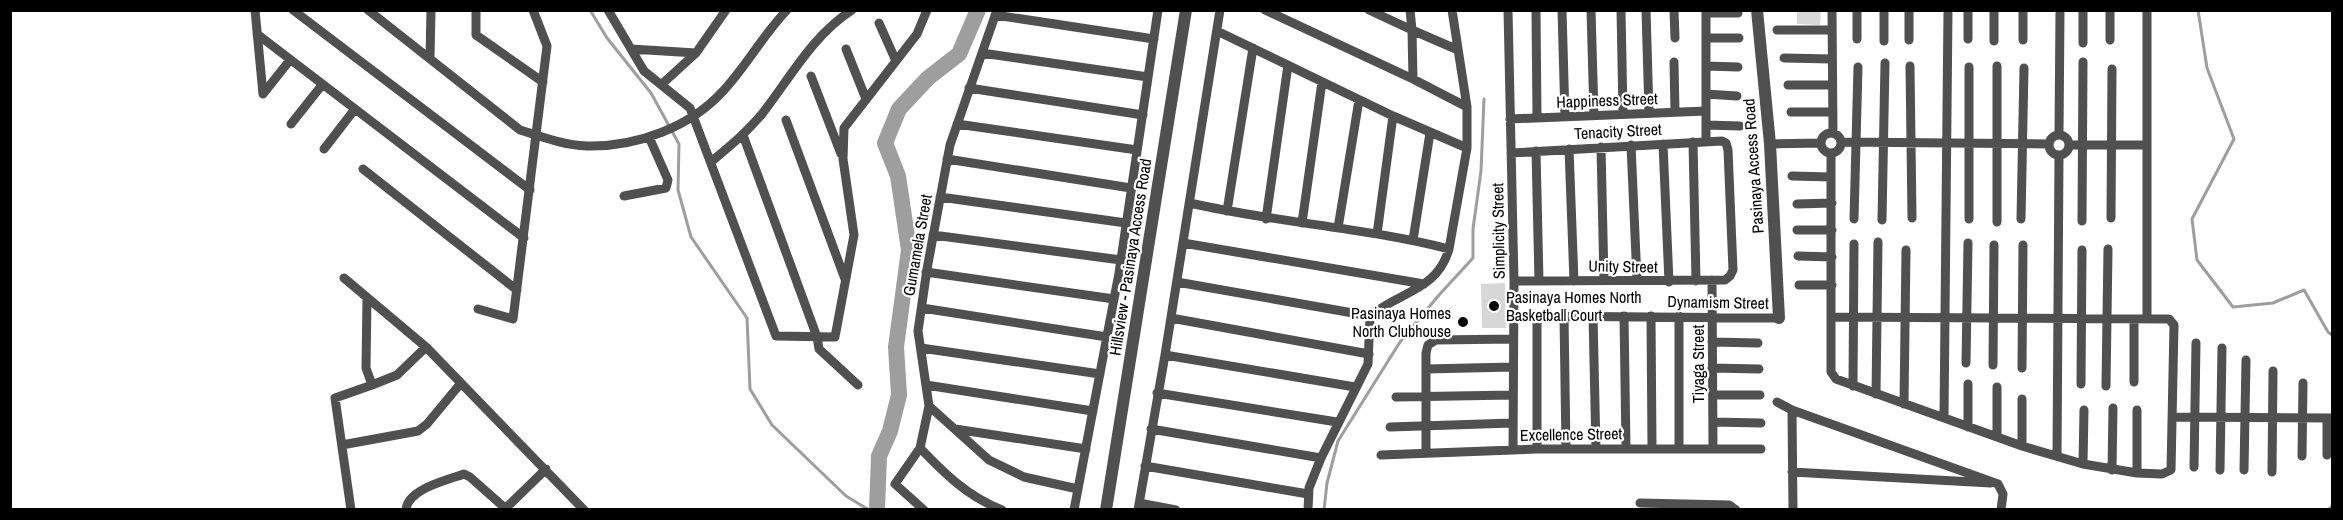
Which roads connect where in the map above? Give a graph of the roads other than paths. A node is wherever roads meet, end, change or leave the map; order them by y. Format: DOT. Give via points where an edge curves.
graph roads {
  1 [pos="255,10"];
  2 [pos="293,10"];
  3 [pos="368,10"];
  4 [pos="431,10"];
  5 [pos="477,10"];
  6 [pos="533,10"];
  7 [pos="608,10"];
  8 [pos="726,10"];
  9 [pos="787,10"];
  10 [pos="852,10"];
  11 [pos="927,10"];
  12 [pos="1158,10"];
  13 [pos="1186,10"];
  14 [pos="1220,10"];
  15 [pos="1265,10"];
  16 [pos="1369,10"];
  17 [pos="1410,10"];
  18 [pos="1452,10"];
  19 [pos="1508,10"];
  20 [pos="1536,10"];
  21 [pos="1562,10"];
  22 [pos="1592,10"];
  23 [pos="1621,10"];
  24 [pos="1646,10"];
  25 [pos="1674,10"];
  26 [pos="1757,10"];
  27 [pos="1832,10"];
  28 [pos="1857,10"];
  29 [pos="1884,10"];
  30 [pos="1909,10"];
  31 [pos="1948,10"];
  32 [pos="1968,10"];
  33 [pos="1994,10"];
  34 [pos="2023,10"];
  35 [pos="2060,10"];
  36 [pos="2083,10"];
  37 [pos="2110,10"];
  38 [pos="2147,10"];
  39 [pos="1706,12"];
  40 [pos="996,13"];
  41 [pos="1738,13"];
  42 [pos="879,23"];
  43 [pos="1412,30"];
  44 [pos="1777,30"];
  45 [pos="1831,30"];
  46 [pos="1217,31"];
  47 [pos="257,34"];
  48 [pos="1675,38"];
  49 [pos="1706,38"];
  50 [pos="1739,38"];
  51 [pos="1154,39"];
  52 [pos="1857,39"];
  53 [pos="1968,39"];
  54 [pos="1884,40"];
  55 [pos="1909,40"];
  56 [pos="2023,40"];
  57 [pos="2110,40"];
  58 [pos="1994,41"];
  59 [pos="2083,43"];
  60 [pos="1253,48"];
  61 [pos="631,49"];
  62 [pos="846,49"];
  63 [pos="1458,50"];
  64 [pos="696,52"];
  65 [pos="982,53"];
  66 [pos="430,58"];
  67 [pos="1784,58"];
  68 [pos="1831,58"];
  69 [pos="290,60"];
  70 [pos="896,61"];
  71 [pos="1674,62"];
  72 [pos="2083,62"];
  73 [pos="1885,63"];
  74 [pos="1288,65"];
  75 [pos="1706,66"];
  76 [pos="1911,66"];
  77 [pos="1997,66"];
  78 [pos="1738,67"];
  79 [pos="1858,67"];
  80 [pos="1969,67"];
  81 [pos="2024,68"];
  82 [pos="2112,69"];
  83 [pos="812,76"];
  84 [pos="1148,77"];
  85 [pos="1413,79"];
  86 [pos="543,82"];
  87 [pos="1322,82"];
  88 [pos="662,84"];
  89 [pos="1832,84"];
  90 [pos="322,85"];
  91 [pos="1788,86"];
  92 [pos="969,88"];
  93 [pos="1706,94"];
  94 [pos="1737,96"];
  95 [pos="866,99"];
  96 [pos="1359,100"];
  97 [pos="1467,107"];
  98 [pos="355,109"];
  99 [pos="1706,111"];
  100 [pos="1675,112"];
  101 [pos="1791,112"];
  102 [pos="1833,112"];
  103 [pos="1650,113"];
  104 [pos="1623,114"];
  105 [pos="1143,115"];
  106 [pos="1594,115"];
  107 [pos="1393,116"];
  108 [pos="1564,117"];
  109 [pos="692,118"];
  110 [pos="1537,118"];
  111 [pos="1510,119"];
  112 [pos="786,120"];
  113 [pos="291,124"];
  114 [pos="957,124"];
  115 [pos="1706,125"];
  116 [pos="1740,126"];
  117 [pos="1430,133"];
  118 [pos="1833,133"];
  119 [pos="743,135"];
  120 [pos="2059,135"];
  121 [pos="537,136"];
  122 [pos="651,136"];
  123 [pos="1706,141"];
  124 [pos="1693,142"];
  125 [pos="1821,142"];
  126 [pos="1841,142"];
  127 [pos="1856,143"];
  128 [pos="1884,143"];
  129 [pos="1911,143"];
  130 [pos="1663,144"];
  131 [pos="1770,144"];
  132 [pos="1947,144"];
  133 [pos="1969,144"];
  134 [pos="1997,144"];
  135 [pos="2022,144"];
  136 [pos="2049,144"];
  137 [pos="1631,145"];
  138 [pos="2069,145"];
  139 [pos="2083,145"];
  140 [pos="2112,145"];
  141 [pos="2147,146"];
  142 [pos="1602,147"];
  143 [pos="1467,148"];
  144 [pos="324,149"];
  145 [pos="1569,149"];
  146 [pos="1137,150"];
  147 [pos="1536,151"];
  148 [pos="1510,153"];
  149 [pos="1831,153"];
  150 [pos="2059,155"];
  151 [pos="843,159"];
  152 [pos="947,159"];
  153 [pos="712,161"];
  154 [pos="363,169"];
  155 [pos="1792,176"];
  156 [pos="1831,177"];
  157 [pos="1131,188"];
  158 [pos="530,190"];
  159 [pos="624,196"];
  160 [pos="940,197"];
  161 [pos="1190,203"];
  162 [pos="1832,203"];
  163 [pos="1797,204"];
  164 [pos="1227,211"];
  165 [pos="1912,218"];
  166 [pos="1266,219"];
  167 [pos="1854,219"];
  168 [pos="1969,219"];
  169 [pos="2021,219"];
  170 [pos="2111,219"];
  171 [pos="1882,220"];
  172 [pos="2082,221"];
  173 [pos="1997,222"];
  174 [pos="1126,223"];
  175 [pos="1302,223"];
  176 [pos="1338,228"];
  177 [pos="1832,230"];
  178 [pos="1797,231"];
  179 [pos="1377,234"];
  180 [pos="933,235"];
  181 [pos="524,238"];
  182 [pos="1413,240"];
  183 [pos="1878,242"];
  184 [pos="1183,243"];
  185 [pos="1968,243"];
  186 [pos="1854,244"];
  187 [pos="1994,245"];
  188 [pos="2023,245"];
  189 [pos="1449,249"];
  190 [pos="2108,249"];
  191 [pos="1906,250"];
  192 [pos="2082,250"];
  193 [pos="1798,256"];
  194 [pos="1832,257"];
  195 [pos="1121,260"];
  196 [pos="926,272"];
  197 [pos="1730,276"];
  198 [pos="344,278"];
  199 [pos="1574,280"];
  200 [pos="1604,280"];
  201 [pos="1637,280"];
  202 [pos="1712,280"];
  203 [pos="846,281"];
  204 [pos="1514,281"];
  205 [pos="1539,281"];
  206 [pos="1696,281"];
  207 [pos="1177,282"];
  208 [pos="1669,282"];
  209 [pos="1424,285"];
  210 [pos="1799,285"];
  211 [pos="1832,285"];
  212 [pos="517,291"];
  213 [pos="367,298"];
  214 [pos="1114,299"];
  215 [pos="922,308"];
  216 [pos="478,309"];
  217 [pos="1370,316"];
  218 [pos="1513,316"];
  219 [pos="1537,316"];
  220 [pos="1564,316"];
  221 [pos="1593,316"];
  222 [pos="1624,316"];
  223 [pos="1651,316"];
  224 [pos="1679,316"];
  225 [pos="1712,316"];
  226 [pos="1832,317"];
  227 [pos="1853,317"];
  228 [pos="1877,317"];
  229 [pos="1905,317"];
  230 [pos="1945,317"];
  231 [pos="1967,317"];
  232 [pos="1171,318"];
  233 [pos="1779,318"];
  234 [pos="1993,318"];
  235 [pos="2022,318"];
  236 [pos="2058,318"];
  237 [pos="2082,318"];
  238 [pos="2107,318"];
  239 [pos="2134,318"];
  240 [pos="2147,318"];
  241 [pos="817,337"];
  242 [pos="1107,337"];
  243 [pos="1513,339"];
  244 [pos="1712,342"];
  245 [pos="1758,343"];
  246 [pos="2196,343"];
  247 [pos="426,347"];
  248 [pos="921,348"];
  249 [pos="2222,348"];
  250 [pos="1165,354"];
  251 [pos="1369,354"];
  252 [pos="2246,360"];
  253 [pos="1966,363"];
  254 [pos="1993,365"];
  255 [pos="1513,367"];
  256 [pos="1713,368"];
  257 [pos="2022,368"];
  258 [pos="1426,369"];
  259 [pos="1759,369"];
  260 [pos="2273,371"];
  261 [pos="1100,374"];
  262 [pos="2134,382"];
  263 [pos="461,383"];
  264 [pos="2303,383"];
  265 [pos="1968,384"];
  266 [pos="2081,384"];
  267 [pos="372,385"];
  268 [pos="858,385"];
  269 [pos="926,385"];
  270 [pos="1853,386"];
  271 [pos="2106,386"];
  272 [pos="1355,387"];
  273 [pos="1997,387"];
  274 [pos="1157,393"];
  275 [pos="1876,394"];
  276 [pos="1513,395"];
  277 [pos="1713,395"];
  278 [pos="1760,395"];
  279 [pos="1396,397"];
  280 [pos="1426,397"];
  281 [pos="2022,399"];
  282 [pos="1777,402"];
  283 [pos="1904,404"];
  284 [pos="929,406"];
  285 [pos="2113,408"];
  286 [pos="1792,410"];
  287 [pos="2084,410"];
  288 [pos="2138,410"];
  289 [pos="1093,411"];
  290 [pos="2173,417"];
  291 [pos="2194,417"];
  292 [pos="2221,417"];
  293 [pos="2245,417"];
  294 [pos="1944,418"];
  295 [pos="2272,418"];
  296 [pos="2302,418"];
  297 [pos="2330,418"];
  298 [pos="1337,422"];
  299 [pos="1713,422"];
  300 [pos="1513,423"];
  301 [pos="1761,423"];
  302 [pos="1426,426"];
  303 [pos="1390,427"];
  304 [pos="1968,427"];
  305 [pos="955,429"];
  306 [pos="1151,429"];
  307 [pos="1997,437"];
  308 [pos="342,445"];
  309 [pos="2022,446"];
  310 [pos="920,448"];
  311 [pos="1626,448"];
  312 [pos="1652,448"];
  313 [pos="1679,448"];
  314 [pos="1713,448"];
  315 [pos="1086,449"];
  316 [pos="1566,449"];
  317 [pos="1596,449"];
  318 [pos="1761,449"];
  319 [pos="1513,450"];
  320 [pos="1537,450"];
  321 [pos="1426,453"];
  322 [pos="1381,455"];
  323 [pos="2327,455"];
  324 [pos="2057,456"];
  325 [pos="2302,456"];
  326 [pos="1321,458"];
  327 [pos="2083,464"];
  328 [pos="1145,466"];
  329 [pos="2194,467"];
  330 [pos="546,468"];
  331 [pos="2112,470"];
  332 [pos="2220,470"];
  333 [pos="2244,470"];
  334 [pos="1792,472"];
  335 [pos="2272,472"];
  336 [pos="2137,473"];
  337 [pos="1998,484"];
  338 [pos="1078,489"];
  339 [pos="1308,494"];
  340 [pos="1640,503"];
  341 [pos="1138,506"];
  342 [pos="1654,507"];
  343 [pos="505,509"];
  344 [pos="583,509"];
  345 [pos="1793,509"];
  346 [pos="351,510"];
  347 [pos="406,510"];
  348 [pos="924,510"];
  349 [pos="1002,510"];
  350 [pos="1074,510"];
  351 [pos="1106,510"];
  352 [pos="1176,510"];
  353 [pos="1308,510"];
  354 [pos="1737,510"];
  355 [pos="1798,510"];
  356 [pos="2001,510"];
  1 -- 47 [label="street"];
  2 -- 158 [label="street"];
  3 -- 66 [label="street"];
  4 -- 66 [label="street"];
  5 -- 86 [label="street" via="476,35"];
  6 -- 86 [label="street" via="547,46"];
  7 -- 61 [label="street"];
  8 -- 64 [label="street"];
  9 -- 109 [label="street" via="724,91"];
  10 -- 119 [label="street" via="813,46"];
  11 -- 70 [label="street" via="917,34"];
  12 -- 51 [label="street"];
  13 -- 351 [label="street, Hillsview - Pasinaya Access Road"];
  14 -- 46 [label="street"];
  15 -- 85 [label="street"];
  16 -- 43 [label="street"];
  17 -- 43 [label="street"];
  18 -- 63 [label="street"];
  19 -- 111 [label="street, Simplicity Street"];
  20 -- 110 [label="street"];
  21 -- 108 [label="street"];
  22 -- 106 [label="street"];
  23 -- 104 [label="street"];
  24 -- 103 [label="street"];
  25 -- 48 [label="street"];
  26 -- 131 [label="street, Pasinaya Access Road"];
  27 -- 45 [label="street"];
  28 -- 52 [label="street"];
  29 -- 54 [label="street"];
  30 -- 55 [label="street"];
  31 -- 132 [label="street"];
  32 -- 53 [label="street"];
  33 -- 58 [label="street"];
  34 -- 56 [label="street"];
  35 -- 120 [label="street"];
  36 -- 59 [label="street"];
  37 -- 57 [label="street"];
  38 -- 141 [label="street"];
  39 -- 41 [label="street"];
  39 -- 49 [label="street"];
  40 -- 51 [label="street"];
  40 -- 65 [label="street, Gumamela Street"];
  42 -- 70 [label="street"];
  43 -- 63 [label="street"];
  43 -- 85 [label="street"];
  44 -- 45 [label="street"];
  45 -- 68 [label="street"];
  46 -- 60 [label="street"];
  46 -- 161 [label="street"];
  47 -- 69 [label="street"];
  47 -- 69 [label="street" via="263,94"];
  49 -- 50 [label="street"];
  49 -- 75 [label="street"];
  51 -- 84 [label="street"];
  60 -- 74 [label="street"];
  60 -- 164 [label="street"];
  61 -- 64 [label="street"];
  61 -- 88 [label="street" via="644,70"];
  62 -- 95 [label="street"];
  63 -- 97 [label="street"];
  64 -- 88 [label="street"];
  65 -- 84 [label="street"];
  65 -- 92 [label="street, Gumamela Street"];
  66 -- 121 [label="street" via="520,130"];
  67 -- 68 [label="street"];
  68 -- 89 [label="street"];
  69 -- 90 [label="street"];
  70 -- 95 [label="street"];
  71 -- 100 [label="street"];
  72 -- 139 [label="street"];
  73 -- 128 [label="street"];
  74 -- 87 [label="street"];
  74 -- 166 [label="street"];
  75 -- 78 [label="street"];
  75 -- 93 [label="street"];
  76 -- 129 [label="street"];
  77 -- 134 [label="street"];
  79 -- 127 [label="street"];
  80 -- 133 [label="street"];
  81 -- 135 [label="street"];
  82 -- 140 [label="street"];
  83 -- 151 [label="street"];
  84 -- 105 [label="street"];
  85 -- 97 [label="street"];
  86 -- 121 [label="street"];
  87 -- 96 [label="street"];
  87 -- 175 [label="street"];
  88 -- 109 [label="street" via="690,108"];
  89 -- 91 [label="street"];
  89 -- 102 [label="street"];
  90 -- 98 [label="street"];
  90 -- 113 [label="street"];
  92 -- 105 [label="street"];
  92 -- 114 [label="street, Gumamela Street"];
  93 -- 94 [label="street"];
  93 -- 99 [label="street"];
  95 -- 151 [label="street" via="844,128"];
  96 -- 107 [label="street"];
  96 -- 176 [label="street"];
  97 -- 143 [label="street"];
  98 -- 144 [label="street"];
  98 -- 181 [label="street"];
  99 -- 100 [label="street, Happiness Street"];
  99 -- 115 [label="street"];
  100 -- 103 [label="street, Happiness Street"];
  101 -- 102 [label="street"];
  102 -- 118 [label="street"];
  103 -- 104 [label="street, Happiness Street"];
  104 -- 106 [label="street, Happiness Street"];
  105 -- 146 [label="street"];
  106 -- 108 [label="street, Happiness Street"];
  107 -- 117 [label="street"];
  107 -- 179 [label="street"];
  108 -- 110 [label="street, Happiness Street"];
  109 -- 122 [label="street"];
  109 -- 153 [label="street"];
  110 -- 111 [label="street, Happiness Street"];
  111 -- 148 [label="street, Simplicity Street"];
  112 -- 203 [label="street"];
  114 -- 146 [label="street"];
  114 -- 152 [label="street, Gumamela Street"];
  115 -- 116 [label="street"];
  115 -- 123 [label="street"];
  117 -- 143 [label="street"];
  117 -- 182 [label="street"];
  118 -- 125 [label="street" via="1825,134"];
  118 -- 126 [label="street"];
  119 -- 153 [label="street"];
  119 -- 241 [label="street"];
  120 -- 136 [label="street" via="2051,138"];
  120 -- 138 [label="street"];
  121 -- 122 [label="street" via="586,146"];
  121 -- 158 [label="street"];
  122 -- 159 [label="street" via="668,180 666,188"];
  123 -- 124 [label="street, Tenacity Street"];
  123 -- 197 [label="street, Tenacity Street" via="1719,140 1726,143 1728,150 1733,270"];
  124 -- 130 [label="street, Tenacity Street"];
  124 -- 206 [label="street"];
  125 -- 131 [label="street"];
  125 -- 149 [label="street" via="1823,149"];
  126 -- 127 [label="street"];
  126 -- 149 [label="street"];
  127 -- 128 [label="street"];
  127 -- 167 [label="street"];
  128 -- 129 [label="street"];
  128 -- 171 [label="street"];
  129 -- 132 [label="street"];
  129 -- 165 [label="street"];
  130 -- 137 [label="street, Tenacity Street"];
  130 -- 208 [label="street"];
  131 -- 233 [label="street, Pasinaya Access Road"];
  132 -- 133 [label="street"];
  132 -- 230 [label="street"];
  133 -- 134 [label="street"];
  133 -- 168 [label="street"];
  134 -- 135 [label="street"];
  134 -- 173 [label="street"];
  135 -- 136 [label="street"];
  135 -- 169 [label="street"];
  136 -- 150 [label="street" via="2053,153"];
  137 -- 142 [label="street, Tenacity Street"];
  137 -- 201 [label="street"];
  138 -- 139 [label="street"];
  138 -- 150 [label="street"];
  139 -- 140 [label="street"];
  139 -- 172 [label="street"];
  140 -- 141 [label="street"];
  140 -- 170 [label="street"];
  141 -- 240 [label="street"];
  142 -- 145 [label="street, Tenacity Street"];
  142 -- 200 [label="street"];
  143 -- 189 [label="street"];
  145 -- 147 [label="street, Tenacity Street"];
  145 -- 199 [label="street"];
  146 -- 157 [label="street"];
  147 -- 148 [label="street, Tenacity Street"];
  147 -- 205 [label="street"];
  148 -- 204 [label="street, Simplicity Street"];
  149 -- 156 [label="street"];
  150 -- 236 [label="street"];
  151 -- 203 [label="street" via="854,235"];
  152 -- 157 [label="street"];
  152 -- 160 [label="street, Gumamela Street"];
  153 -- 241 [label="street" via="776,336"];
  154 -- 212 [label="street"];
  155 -- 156 [label="street"];
  156 -- 162 [label="street"];
  157 -- 174 [label="street"];
  158 -- 181 [label="street"];
  160 -- 174 [label="street"];
  160 -- 180 [label="street, Gumamela Street"];
  161 -- 164 [label="street"];
  161 -- 184 [label="street"];
  162 -- 163 [label="street"];
  162 -- 177 [label="street"];
  164 -- 166 [label="street"];
  166 -- 175 [label="street"];
  174 -- 195 [label="street"];
  175 -- 176 [label="street"];
  176 -- 179 [label="street"];
  177 -- 178 [label="street"];
  177 -- 194 [label="street"];
  179 -- 182 [label="street"];
  180 -- 195 [label="street"];
  180 -- 196 [label="street, Gumamela Street"];
  181 -- 212 [label="street"];
  182 -- 189 [label="street"];
  183 -- 228 [label="street"];
  184 -- 207 [label="street"];
  184 -- 209 [label="street"];
  185 -- 231 [label="street"];
  186 -- 227 [label="street"];
  187 -- 234 [label="street"];
  188 -- 235 [label="street"];
  189 -- 209 [label="street" via="1434,278"];
  190 -- 238 [label="street"];
  191 -- 229 [label="street"];
  192 -- 237 [label="street"];
  193 -- 194 [label="street"];
  194 -- 211 [label="street"];
  195 -- 214 [label="street"];
  196 -- 214 [label="street"];
  196 -- 215 [label="street, Gumamela Street"];
  197 -- 202 [label="street, Unity Street"];
  198 -- 213 [label="street"];
  199 -- 200 [label="street, Unity Street"];
  199 -- 205 [label="street, Unity Street"];
  200 -- 201 [label="street, Unity Street"];
  201 -- 208 [label="street, Unity Street"];
  202 -- 206 [label="street, Unity Street"];
  202 -- 225 [label="street, Tiyaga Street"];
  203 -- 241 [label="street" via="835,337"];
  204 -- 205 [label="street, Unity Street"];
  204 -- 218 [label="street, Simplicity Street"];
  206 -- 208 [label="street, Unity Street"];
  207 -- 217 [label="street"];
  207 -- 232 [label="street"];
  209 -- 217 [label="street" via="1382,305"];
  210 -- 211 [label="street"];
  211 -- 226 [label="street"];
  212 -- 216 [label="street" via="513,319"];
  213 -- 247 [label="street"];
  213 -- 267 [label="street" via="366,368"];
  214 -- 242 [label="street"];
  215 -- 242 [label="street"];
  215 -- 248 [label="street, Gumamela Street" via="918,331"];
  217 -- 251 [label="street"];
  218 -- 219 [label="street, Dynamism Street"];
  218 -- 243 [label="street, Simplicity Street"];
  219 -- 220 [label="street, Dynamism Street"];
  219 -- 320 [label="street"];
  220 -- 221 [label="street, Dynamism Street"];
  220 -- 316 [label="street"];
  221 -- 222 [label="street, Dynamism Street"];
  221 -- 317 [label="street"];
  222 -- 223 [label="street, Dynamism Street"];
  222 -- 311 [label="street"];
  223 -- 224 [label="street, Dynamism Street"];
  223 -- 312 [label="street"];
  224 -- 225 [label="street, Dynamism Street"];
  224 -- 313 [label="street"];
  225 -- 233 [label="street, Dynamism Street"];
  225 -- 244 [label="street, Tiyaga Street"];
  226 -- 227 [label="street"];
  226 -- 270 [label="street" via="1832,374 1838,381"];
  227 -- 228 [label="street"];
  227 -- 270 [label="street"];
  228 -- 229 [label="street"];
  228 -- 275 [label="street"];
  229 -- 230 [label="street"];
  229 -- 283 [label="street"];
  230 -- 231 [label="street"];
  230 -- 294 [label="street"];
  231 -- 234 [label="street"];
  231 -- 253 [label="street"];
  232 -- 250 [label="street"];
  232 -- 251 [label="street"];
  234 -- 235 [label="street"];
  234 -- 254 [label="street"];
  235 -- 236 [label="street"];
  235 -- 257 [label="street"];
  236 -- 237 [label="street"];
  236 -- 324 [label="street"];
  237 -- 238 [label="street"];
  237 -- 266 [label="street"];
  238 -- 239 [label="street"];
  238 -- 271 [label="street"];
  239 -- 240 [label="street"];
  239 -- 262 [label="street"];
  240 -- 290 [label="street" via="2173,323"];
  241 -- 268 [label="street" via="819,349"];
  242 -- 261 [label="street"];
  243 -- 255 [label="street, Simplicity Street"];
  243 -- 258 [label="street" via="1436,340 1428,345"];
  244 -- 245 [label="street"];
  244 -- 256 [label="street, Tiyaga Street"];
  246 -- 291 [label="street"];
  247 -- 263 [label="street"];
  247 -- 267 [label="street" via="397,375"];
  248 -- 261 [label="street"];
  248 -- 269 [label="street, Gumamela Street"];
  249 -- 292 [label="street"];
  250 -- 272 [label="street"];
  250 -- 274 [label="street"];
  251 -- 272 [label="street"];
  252 -- 293 [label="street"];
  255 -- 258 [label="street"];
  255 -- 276 [label="street, Simplicity Street"];
  256 -- 259 [label="street"];
  256 -- 277 [label="street, Tiyaga Street"];
  258 -- 280 [label="street"];
  260 -- 295 [label="street"];
  261 -- 289 [label="street"];
  263 -- 308 [label="street" via="418,431"];
  263 -- 330 [label="street"];
  264 -- 296 [label="street"];
  265 -- 304 [label="street"];
  267 -- 308 [label="street" via="335,398"];
  269 -- 284 [label="street, Gumamela Street"];
  269 -- 289 [label="street"];
  270 -- 275 [label="street"];
  272 -- 298 [label="street"];
  273 -- 307 [label="street"];
  274 -- 298 [label="street"];
  274 -- 306 [label="street"];
  275 -- 283 [label="street"];
  276 -- 280 [label="street"];
  276 -- 300 [label="street, Simplicity Street"];
  277 -- 278 [label="street"];
  277 -- 299 [label="street, Tiyaga Street"];
  279 -- 280 [label="street"];
  280 -- 302 [label="street"];
  281 -- 309 [label="street"];
  282 -- 286 [label="street"];
  283 -- 294 [label="street"];
  284 -- 305 [label="street"];
  284 -- 310 [label="street, Gumamela Street"];
  285 -- 331 [label="street"];
  286 -- 334 [label="street"];
  286 -- 337 [label="street"];
  287 -- 327 [label="street"];
  288 -- 336 [label="street"];
  289 -- 315 [label="street"];
  290 -- 291 [label="street"];
  290 -- 336 [label="street" via="2170,470 2162,474"];
  291 -- 292 [label="street"];
  291 -- 329 [label="street"];
  292 -- 293 [label="street"];
  292 -- 332 [label="street"];
  293 -- 295 [label="street"];
  293 -- 333 [label="street"];
  294 -- 304 [label="street"];
  295 -- 296 [label="street"];
  295 -- 335 [label="street"];
  296 -- 297 [label="street"];
  296 -- 325 [label="street"];
  297 -- 323 [label="street"];
  298 -- 326 [label="street"];
  299 -- 301 [label="street"];
  299 -- 314 [label="street, Tiyaga Street"];
  300 -- 302 [label="street"];
  300 -- 319 [label="street, Simplicity Street"];
  302 -- 303 [label="street"];
  302 -- 321 [label="street"];
  304 -- 307 [label="street"];
  305 -- 315 [label="street"];
  305 -- 338 [label="street" via="989,460 1024,477"];
  306 -- 326 [label="street"];
  306 -- 328 [label="street"];
  307 -- 309 [label="street"];
  308 -- 346 [label="street"];
  309 -- 324 [label="street"];
  310 -- 348 [label="street, Gumamela Street" via="895,484"];
  310 -- 349 [label="street" via="952,482"];
  311 -- 312 [label="street, Excellence Street"];
  311 -- 317 [label="street, Excellence Street"];
  312 -- 313 [label="street, Excellence Street"];
  313 -- 314 [label="street, Excellence Street"];
  314 -- 318 [label="street, Excellence Street"];
  315 -- 338 [label="street"];
  316 -- 317 [label="street, Excellence Street"];
  316 -- 320 [label="street, Excellence Street"];
  319 -- 320 [label="street, Excellence Street"];
  319 -- 321 [label="street, Excellence Street"];
  321 -- 322 [label="street, Excellence Street"];
  324 -- 327 [label="street"];
  326 -- 339 [label="street"];
  327 -- 331 [label="street"];
  328 -- 339 [label="street"];
  328 -- 341 [label="street"];
  330 -- 343 [label="street"];
  330 -- 344 [label="street"];
  331 -- 336 [label="street"];
  334 -- 337 [label="street"];
  334 -- 345 [label="street"];
  337 -- 356 [label="street" via="2003,494"];
  338 -- 350 [label="street"];
  339 -- 353 [label="street"];
  340 -- 342 [label="street"];
  341 -- 352 [label="street"];
  342 -- 354 [label="street" via="1729,505"];
  343 -- 347 [label="street" via="464,474 424,489 410,499"];
  345 -- 355 [label="street"];
}
